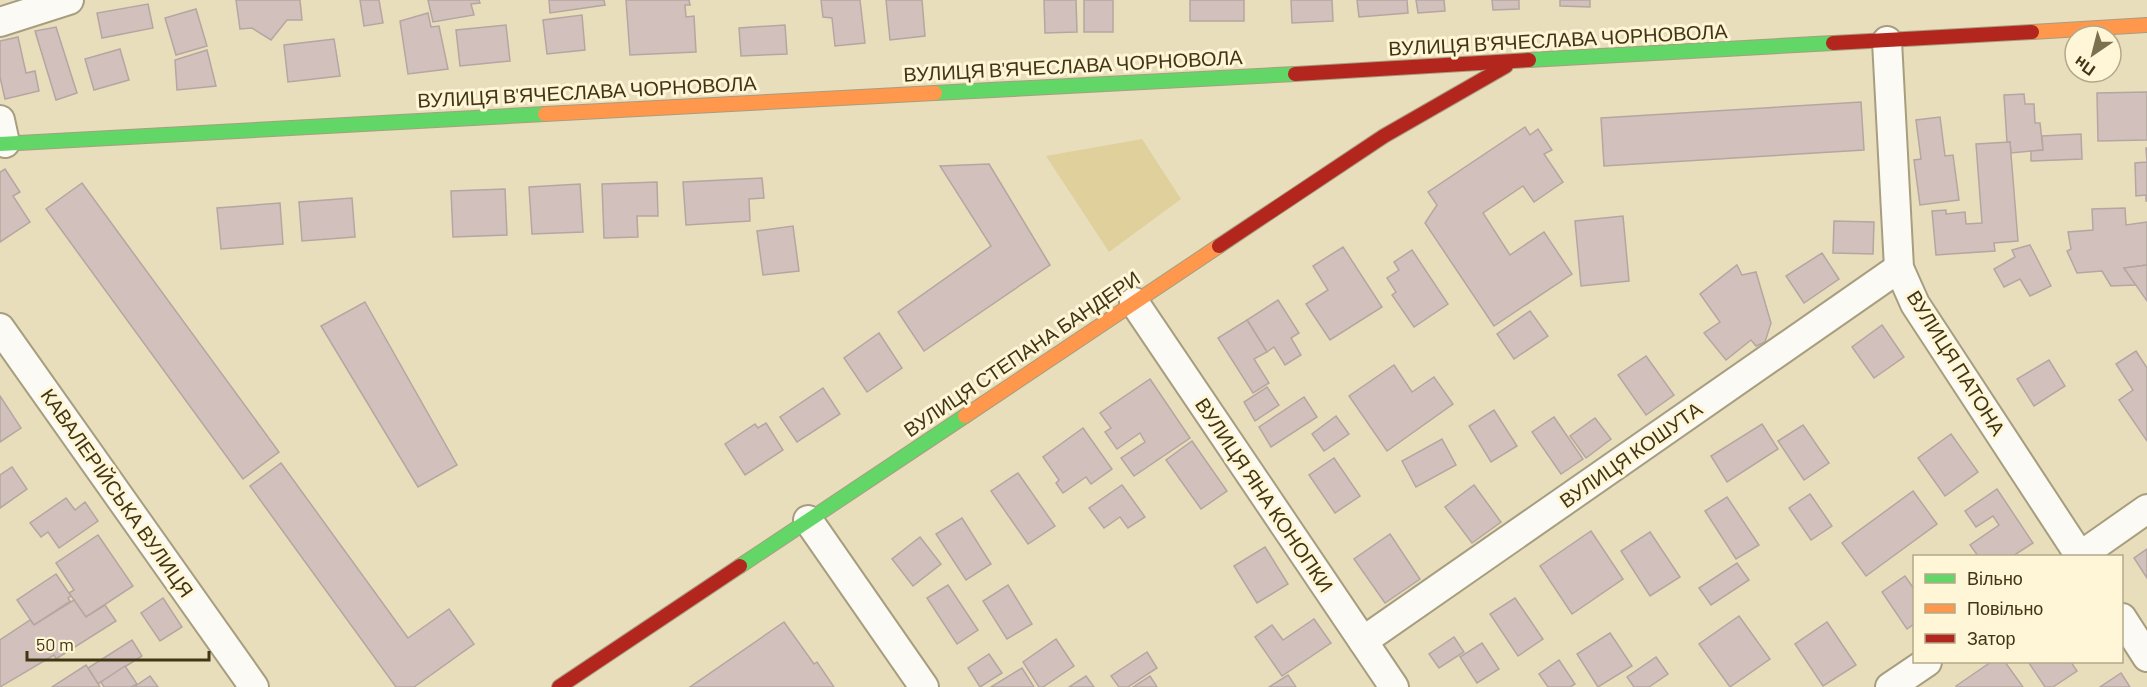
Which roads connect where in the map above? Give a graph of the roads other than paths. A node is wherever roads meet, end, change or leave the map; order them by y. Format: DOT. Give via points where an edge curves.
graph roads {
  1 [pos="69,0"];
  2 [pos="0,22"];
  3 [pos="2147,25"];
  4 [pos="1887,41"];
  5 [pos="1512,62"];
  6 [pos="2,136"];
  7 [pos="1899,268"];
  8 [pos="1134,302"];
  9 [pos="0,328"];
  10 [pos="2147,509"];
  11 [pos="808,520"];
  12 [pos="2079,555"];
  13 [pos="2081,555"];
  14 [pos="2123,621"];
  15 [pos="1363,641"];
  16 [pos="2147,657"];
  17 [pos="1926,663"];
  18 [pos="255,687"];
  19 [pos="559,687"];
  20 [pos="924,687"];
  21 [pos="1394,687"];
  22 [pos="1890,687"];
  1 -- 2 [label="street"];
  3 -- 4 [label="street, ВУЛИЦЯ В'ЯЧЕСЛАВА ЧОРНОВОЛА"];
  4 -- 5 [label="street, ВУЛИЦЯ В'ЯЧЕСЛАВА ЧОРНОВОЛА"];
  4 -- 7 [label="street, ВУЛИЦЯ ПАТОНА"];
  5 -- 6 [label="street, ВУЛИЦЯ В'ЯЧЕСЛАВА ЧОРНОВОЛА"];
  5 -- 8 [label="street, ВУЛИЦЯ СТЕПАНА БАНДЕРИ" via="1384,136"];
  7 -- 12 [label="street, ВУЛИЦЯ ПАТОНА" via="1915,304"];
  7 -- 15 [label="street, ВУЛИЦЯ КОШУТА"];
  8 -- 11 [label="street, ВУЛИЦЯ СТЕПАНА БАНДЕРИ"];
  8 -- 15 [label="street, ВУЛИЦЯ ЯНА КОНОПКИ"];
  9 -- 18 [label="street, КАВАЛЕРІЙСЬКА ВУЛИЦЯ"];
  10 -- 13 [label="street"];
  11 -- 19 [label="street, ВУЛИЦЯ СТЕПАНА БАНДЕРИ"];
  11 -- 20 [label="street"];
  14 -- 16 [label="street"];
  15 -- 21 [label="street, ВУЛИЦЯ ЯНА КОНОПКИ"];
  17 -- 22 [label="street"];
}
